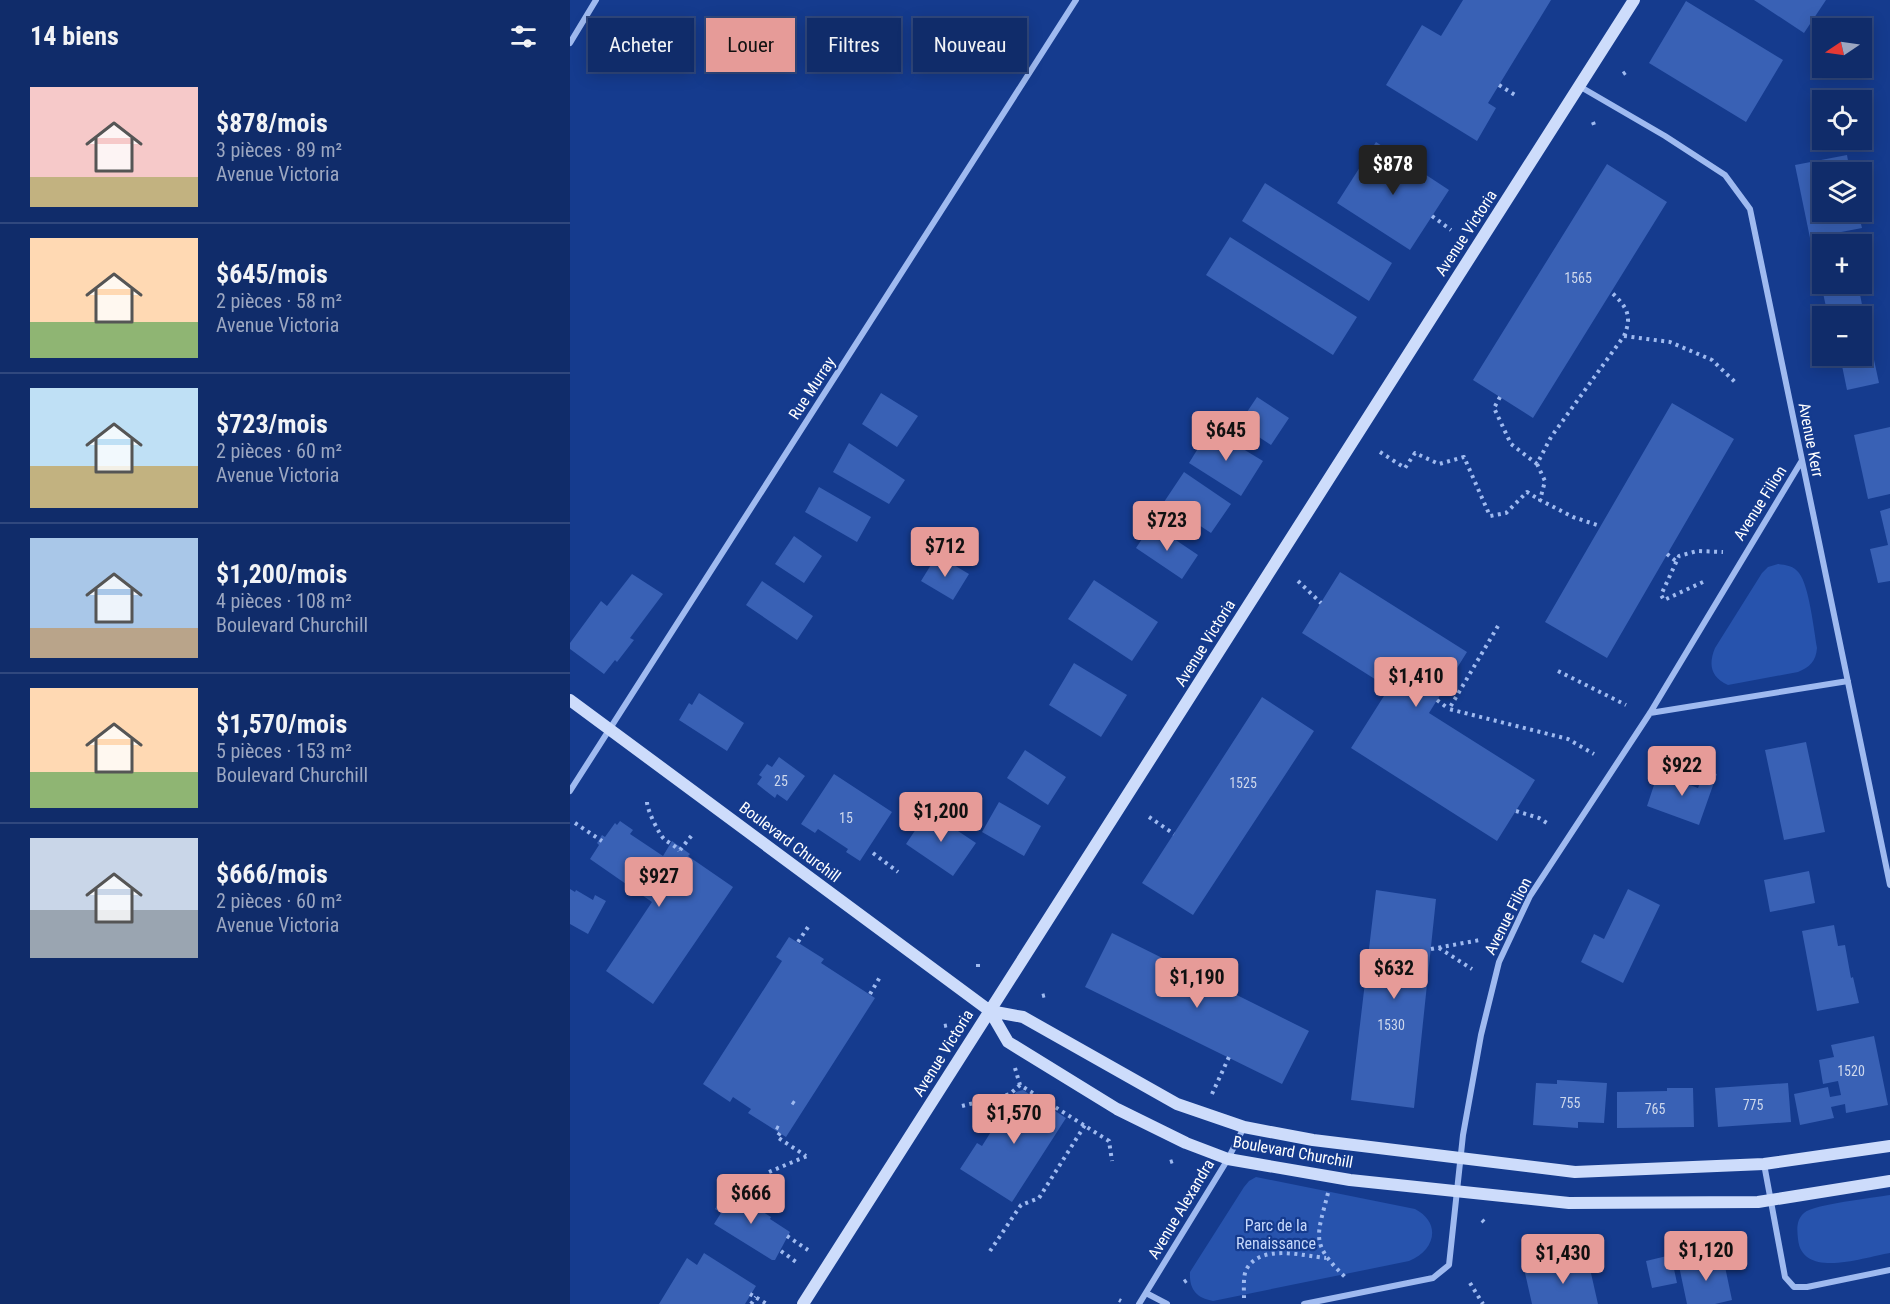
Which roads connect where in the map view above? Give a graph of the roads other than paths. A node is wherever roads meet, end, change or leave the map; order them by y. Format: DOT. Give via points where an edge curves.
graph roads {
  1 [pos="596,0"];
  2 [pos="1076,0"];
  3 [pos="1634,0"];
  4 [pos="570,43"];
  5 [pos="1579,86"];
  6 [pos="1801,462"];
  7 [pos="1848,681"];
  8 [pos="570,700"];
  9 [pos="1650,713"];
  10 [pos="610,729"];
  11 [pos="570,791"];
  12 [pos="1890,885"];
  13 [pos="990,1011"];
  14 [pos="1244,1127"];
  15 [pos="1890,1146"];
  16 [pos="1228,1159"];
  17 [pos="1461,1159"];
  18 [pos="1764,1164"];
  19 [pos="1890,1181"];
  20 [pos="1457,1192"];
  21 [pos="1769,1200"];
  22 [pos="1890,1270"];
  23 [pos="1146,1293"];
  24 [pos="803,1304"];
  25 [pos="1139,1304"];
  26 [pos="1167,1304"];
  27 [pos="1304,1304"];
  1 -- 4 [label="street"];
  2 -- 10 [label="street, Rue Murray"];
  3 -- 5 [label="street, Avenue Victoria"];
  5 -- 6 [label="street, Avenue Kerr" via="1725,175 1750,209"];
  5 -- 13 [label="street, Avenue Victoria"];
  6 -- 7 [label="street, Avenue Kerr"];
  6 -- 9 [label="street, Avenue Filion"];
  7 -- 9 [label="street"];
  7 -- 12 [label="street, Avenue Kerr"];
  8 -- 10 [label="street, Boulevard Churchill"];
  9 -- 17 [label="street, Avenue Filion" via="1530,896 1499,962 1481,1035"];
  10 -- 11 [label="street, Rue Murray"];
  10 -- 13 [label="street, Boulevard Churchill"];
  13 -- 14 [label="street, Boulevard Churchill" via="1023,1017 1177,1104"];
  13 -- 16 [label="street, Boulevard Churchill" via="1008,1042 1117,1109"];
  13 -- 24 [label="street, Avenue Victoria"];
  14 -- 16 [label="street, Avenue Alexandra"];
  14 -- 17 [label="street, Boulevard Churchill"];
  15 -- 18 [label="street, Boulevard Churchill"];
  16 -- 20 [label="street, Boulevard Churchill" via="1350,1180"];
  16 -- 23 [label="street, Avenue Alexandra"];
  17 -- 18 [label="street, Boulevard Churchill" via="1575,1172"];
  17 -- 20 [label="street"];
  18 -- 21 [label="street"];
  19 -- 21 [label="street, Boulevard Churchill"];
  20 -- 21 [label="street, Boulevard Churchill" via="1569,1203"];
  20 -- 27 [label="street" via="1449,1265 1433,1278"];
  21 -- 22 [label="street" via="1785,1277 1794,1287"];
  23 -- 25 [label="street, Avenue Alexandra"];
  23 -- 26 [label="street"];
}
